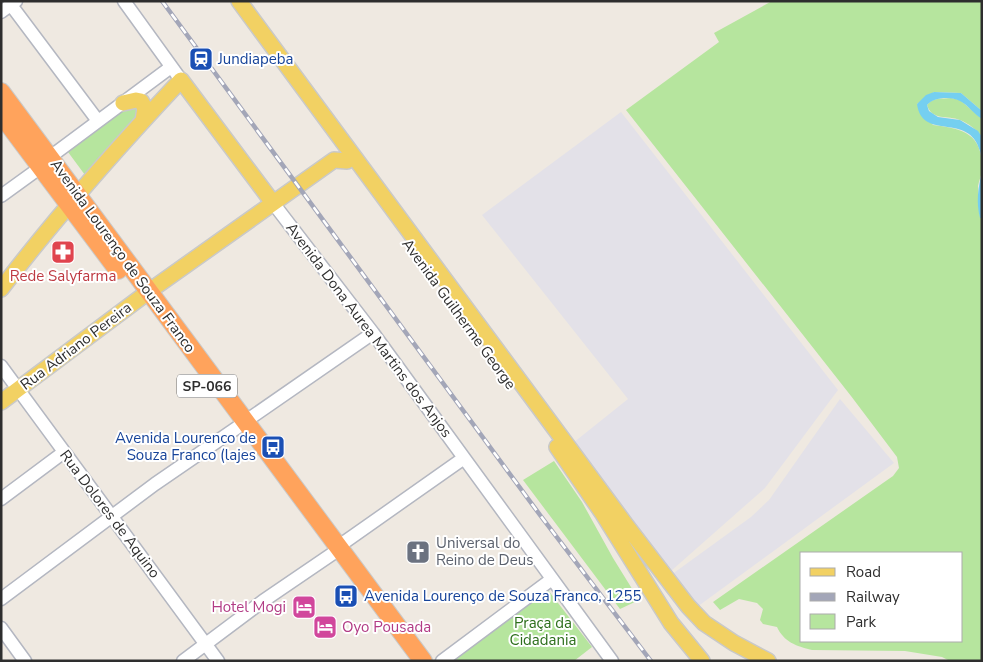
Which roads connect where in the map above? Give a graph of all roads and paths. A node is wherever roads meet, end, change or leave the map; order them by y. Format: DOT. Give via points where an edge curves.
graph roads {
  1 [pos="124,1"];
  2 [pos="228,1"];
  3 [pos="239,1"];
  4 [pos="10,6"];
  5 [pos="171,67"];
  6 [pos="181,80"];
  7 [pos="1,92"];
  8 [pos="123,103"];
  9 [pos="1,114"];
  10 [pos="98,121"];
  11 [pos="143,121"];
  12 [pos="339,156"];
  13 [pos="45,162"];
  14 [pos="1,196"];
  15 [pos="74,201"];
  16 [pos="273,203"];
  17 [pos="1,290"];
  18 [pos="144,296"];
  19 [pos="373,333"];
  20 [pos="1,366"];
  21 [pos="18,389"];
  22 [pos="1,402"];
  23 [pos="242,424"];
  24 [pos="64,452"];
  25 [pos="464,458"];
  26 [pos="1,499"];
  27 [pos="112,516"];
  28 [pos="336,550"];
  29 [pos="552,579"];
  30 [pos="1,599"];
  31 [pos="1,628"];
  32 [pos="206,644"];
  33 [pos="26,661"];
  34 [pos="183,661"];
  35 [pos="218,661"];
  36 [pos="409,661"];
  37 [pos="423,661"];
  38 [pos="442,661"];
  39 [pos="612,661"];
  40 [pos="702,661"];
  41 [pos="768,661"];
  1 -- 5 [label="street, Avenida Dona Aurea Martins dos Anjos"];
  2 -- 12 [label="main road, Avenida Guilherme George"];
  3 -- 41 [label="main road, Avenida Guilherme George" via="697,616 723,636"];
  4 -- 10 [label="street"];
  5 -- 6 [label="street, Avenida Dona Aurea Martins dos Anjos"];
  5 -- 8 [label="street"];
  6 -- 11 [label="main road"];
  6 -- 16 [label="main road, Avenida Dona Aurea Martins dos Anjos"];
  7 -- 13 [label="highway, Avenida Lourenço de Souza Franco / SP-066"];
  8 -- 10 [label="street"];
  8 -- 11 [label="main road" via="141,101 145,108"];
  9 -- 13 [label="highway, Avenida Lourenço de Souza Franco / SP-066"];
  10 -- 13 [label="street"];
  11 -- 15 [label="main road"];
  12 -- 16 [label="main road, Rua Adriano Pereira"];
  12 -- 40 [label="main road, Avenida Guilherme George" via="579,478 671,623"];
  13 -- 14 [label="street"];
  13 -- 15 [label="highway, Avenida Lourenço de Souza Franco / SP-066"];
  15 -- 17 [label="main road"];
  15 -- 18 [label="highway, Avenida Lourenço de Souza Franco / SP-066"];
  16 -- 18 [label="main road, Rua Adriano Pereira"];
  16 -- 19 [label="street, Avenida Dona Aurea Martins dos Anjos"];
  18 -- 21 [label="main road, Rua Adriano Pereira"];
  18 -- 23 [label="highway, Avenida Lourenço de Souza Franco / SP-066"];
  19 -- 23 [label="street"];
  19 -- 25 [label="street, Avenida Dona Aurea Martins dos Anjos"];
  20 -- 21 [label="street, Rua Dolores de Aquino"];
  21 -- 22 [label="main road, Rua Adriano Pereira"];
  21 -- 24 [label="street, Rua Dolores de Aquino"];
  23 -- 27 [label="street"];
  23 -- 28 [label="highway, Avenida Lourenço de Souza Franco / SP-066"];
  24 -- 26 [label="street"];
  24 -- 27 [label="street, Rua Dolores de Aquino"];
  25 -- 28 [label="street"];
  25 -- 29 [label="street, Avenida Dona Aurea Martins dos Anjos"];
  27 -- 30 [label="street"];
  27 -- 32 [label="street, Rua Dolores de Aquino"];
  28 -- 32 [label="street"];
  28 -- 36 [label="highway, Avenida Lourenço de Souza Franco / SP-066"];
  28 -- 37 [label="highway, Avenida Lourenço de Souza Franco / SP-066"];
  29 -- 38 [label="street"];
  29 -- 39 [label="street, Avenida Dona Aurea Martins dos Anjos"];
  31 -- 33 [label="street"];
  32 -- 34 [label="street"];
  32 -- 35 [label="street, Rua Dolores de Aquino"];
}
